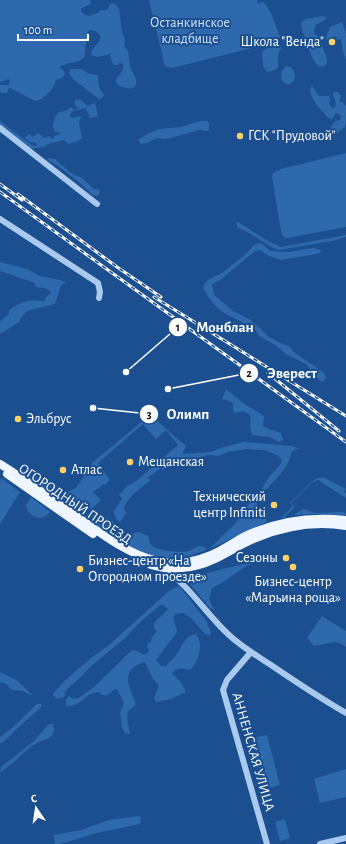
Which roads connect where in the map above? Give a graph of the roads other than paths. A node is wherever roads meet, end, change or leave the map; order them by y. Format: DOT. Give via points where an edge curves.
graph roads {
  1 [pos="0,128"];
  2 [pos="97,204"];
  3 [pos="0,219"];
  4 [pos="98,298"];
  5 [pos="0,464"];
  6 [pos="0,469"];
  7 [pos="346,520"];
  8 [pos="346,526"];
  9 [pos="247,539"];
  10 [pos="146,558"];
  11 [pos="181,566"];
  12 [pos="161,567"];
  13 [pos="178,580"];
  14 [pos="251,652"];
  15 [pos="346,713"];
  16 [pos="346,838"];
  17 [pos="267,844"];
  18 [pos="320,844"];
  1 -- 2 [label="street"];
  3 -- 4 [label="street" via="98,283"];
  5 -- 10 [label="main road, ОГОРОДНЫЙ ПРОЕЗД" via="103,535"];
  6 -- 12 [label="main road, ОГОРОДНЫЙ ПРОЕЗД" via="82,527 134,558"];
  7 -- 9 [label="main road" via="316,518 293,521 268,527"];
  8 -- 9 [label="main road" via="294,526"];
  9 -- 11 [label="main road, ОГОРОДНЫЙ ПРОЕЗД"];
  10 -- 11 [label="main road, ОГОРОДНЫЙ ПРОЕЗД"];
  10 -- 12 [label="street"];
  11 -- 12 [label="main road, ОГОРОДНЫЙ ПРОЕЗД"];
  11 -- 13 [label="street"];
  12 -- 13 [label="street"];
  13 -- 14 [label="street" via="219,625"];
  14 -- 15 [label="street"];
  14 -- 17 [label="street, АННЕНСКАЯ УЛИЦА" via="227,680 223,690"];
  16 -- 18 [label="street"];
}
